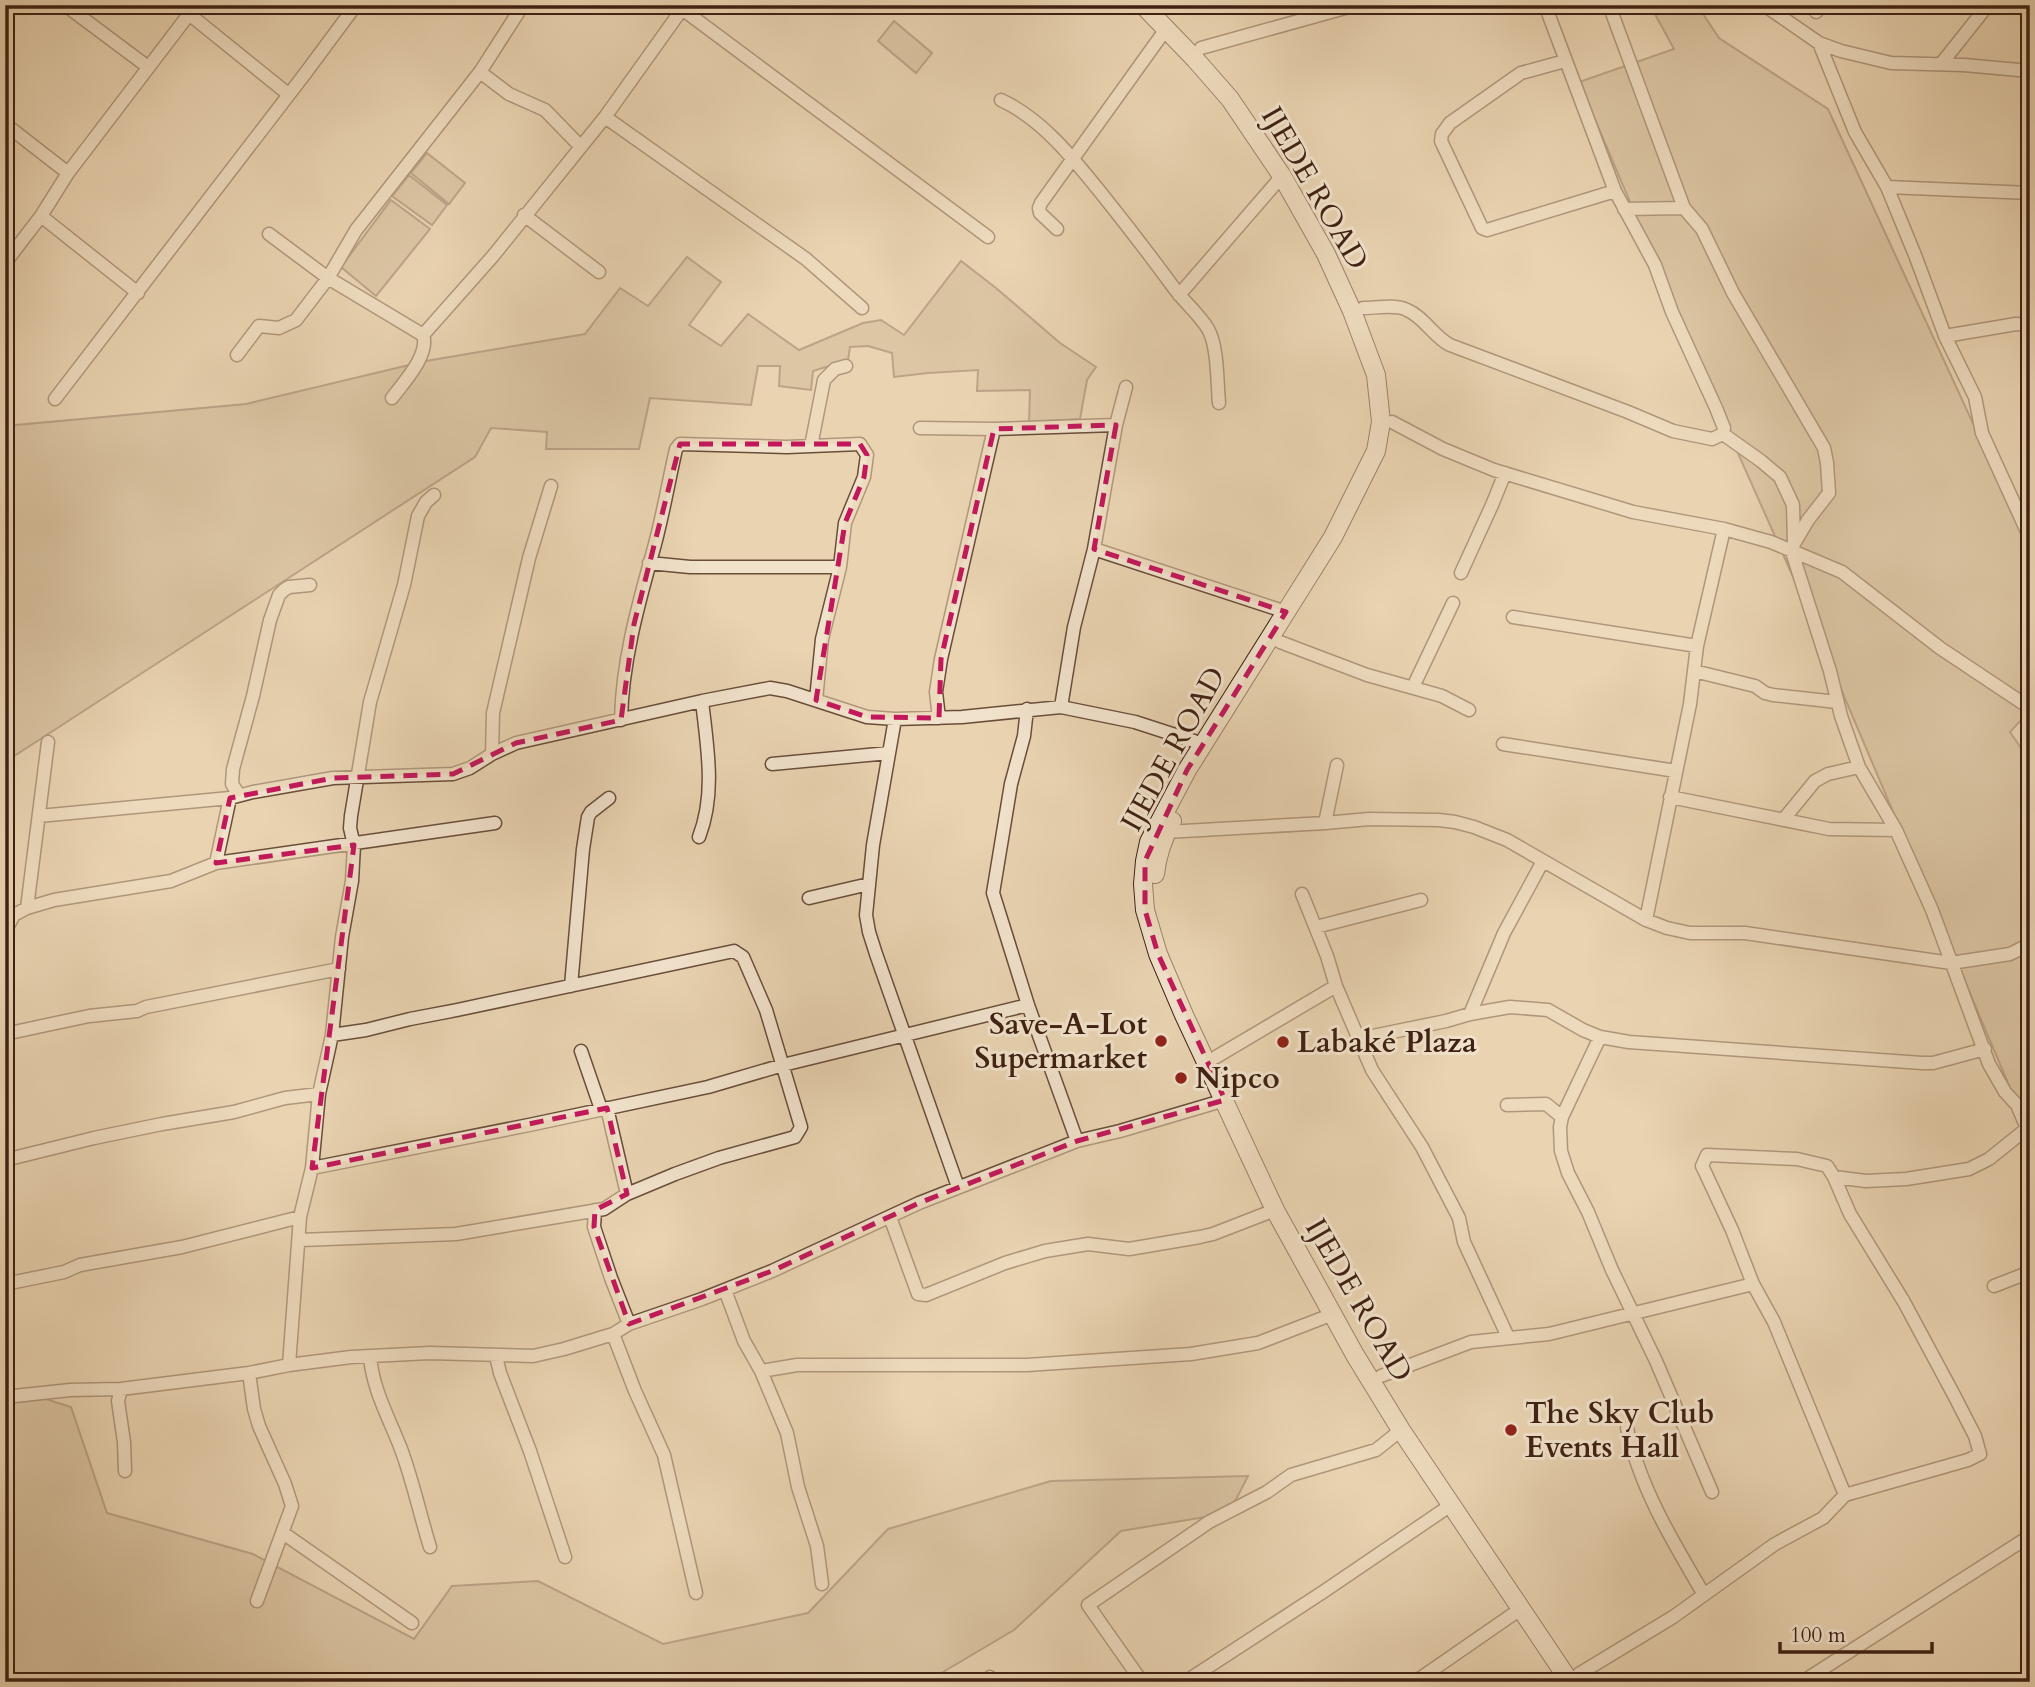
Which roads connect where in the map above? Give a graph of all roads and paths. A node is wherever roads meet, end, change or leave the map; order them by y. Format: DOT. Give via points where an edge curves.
graph roads {
  1 [pos="65,5"];
  2 [pos="356,5"];
  3 [pos="523,5"];
  4 [pos="1143,5"];
  5 [pos="1157,5"];
  6 [pos="1356,5"];
  7 [pos="1545,5"];
  8 [pos="1609,5"];
  9 [pos="1764,5"];
  10 [pos="1988,5"];
  11 [pos="683,7"];
  12 [pos="192,10"];
  13 [pos="1166,29"];
  14 [pos="1819,43"];
  15 [pos="1201,48"];
  16 [pos="1565,61"];
  17 [pos="1941,64"];
  18 [pos="148,66"];
  19 [pos="2030,71"];
  20 [pos="480,72"];
  21 [pos="288,94"];
  22 [pos="1001,100"];
  23 [pos="605,117"];
  24 [pos="5,124"];
  25 [pos="580,146"];
  26 [pos="1074,159"];
  27 [pos="68,173"];
  28 [pos="1282,176"];
  29 [pos="1886,187"];
  30 [pos="1615,191"];
  31 [pos="2030,193"];
  32 [pos="1684,208"];
  33 [pos="1624,209"];
  34 [pos="524,215"];
  35 [pos="41,216"];
  36 [pos="1057,229"];
  37 [pos="269,234"];
  38 [pos="988,237"];
  39 [pos="5,263"];
  40 [pos="599,272"];
  41 [pos="328,278"];
  42 [pos="138,293"];
  43 [pos="1179,295"];
  44 [pos="862,308"];
  45 [pos="1363,308"];
  46 [pos="2030,325"];
  47 [pos="423,335"];
  48 [pos="1945,336"];
  49 [pos="237,355"];
  50 [pos="846,366"];
  51 [pos="1126,387"];
  52 [pos="393,398"];
  53 [pos="55,399"];
  54 [pos="1219,403"];
  55 [pos="1392,422"];
  56 [pos="1116,425"];
  57 [pos="920,428"];
  58 [pos="994,429"];
  59 [pos="1723,434"];
  60 [pos="811,446"];
  61 [pos="1505,473"];
  62 [pos="551,486"];
  63 [pos="434,495"];
  64 [pos="1724,529"];
  65 [pos="2030,538"];
  66 [pos="1793,546"];
  67 [pos="1094,549"];
  68 [pos="649,563"];
  69 [pos="840,567"];
  70 [pos="1461,573"];
  71 [pos="310,585"];
  72 [pos="1454,603"];
  73 [pos="1286,612"];
  74 [pos="1513,617"];
  75 [pos="1280,642"];
  76 [pos="1697,646"];
  77 [pos="1694,671"];
  78 [pos="1413,687"];
  79 [pos="816,700"];
  80 [pos="702,701"];
  81 [pos="1837,702"];
  82 [pos="1061,707"];
  83 [pos="2030,708"];
  84 [pos="1027,709"];
  85 [pos="1469,710"];
  86 [pos="939,718"];
  87 [pos="895,719"];
  88 [pos="621,720"];
  89 [pos="48,742"];
  90 [pos="1203,744"];
  91 [pos="1503,744"];
  92 [pos="889,753"];
  93 [pos="492,754"];
  94 [pos="772,764"];
  95 [pos="1338,765"];
  96 [pos="1859,767"];
  97 [pos="1676,771"];
  98 [pos="358,778"];
  99 [pos="235,797"];
  100 [pos="1670,797"];
  101 [pos="609,798"];
  102 [pos="38,816"];
  103 [pos="1783,820"];
  104 [pos="495,823"];
  105 [pos="1325,823"];
  106 [pos="1896,830"];
  107 [pos="1166,832"];
  108 [pos="699,837"];
  109 [pos="354,845"];
  110 [pos="1543,861"];
  111 [pos="216,863"];
  112 [pos="870,884"];
  113 [pos="1302,894"];
  114 [pos="809,898"];
  115 [pos="1421,900"];
  116 [pos="27,908"];
  117 [pos="1646,920"];
  118 [pos="1316,927"];
  119 [pos="5,943"];
  120 [pos="2030,944"];
  121 [pos="1951,963"];
  122 [pos="339,969"];
  123 [pos="571,986"];
  124 [pos="1336,986"];
  125 [pos="1028,1005"];
  126 [pos="1470,1014"];
  127 [pos="5,1034"];
  128 [pos="332,1035"];
  129 [pos="905,1035"];
  130 [pos="1600,1037"];
  131 [pos="1358,1039"];
  132 [pos="1985,1049"];
  133 [pos="581,1051"];
  134 [pos="1216,1057"];
  135 [pos="783,1065"];
  136 [pos="319,1094"];
  137 [pos="1225,1100"];
  138 [pos="1507,1105"];
  139 [pos="604,1109"];
  140 [pos="1562,1116"];
  141 [pos="2029,1130"];
  142 [pos="1077,1140"];
  143 [pos="5,1160"];
  144 [pos="312,1168"];
  145 [pos="1834,1177"];
  146 [pos="958,1187"];
  147 [pos="627,1195"];
  148 [pos="596,1210"];
  149 [pos="1275,1210"];
  150 [pos="300,1217"];
  151 [pos="890,1217"];
  152 [pos="300,1240"];
  153 [pos="2030,1272"];
  154 [pos="5,1284"];
  155 [pos="1753,1284"];
  156 [pos="1994,1286"];
  157 [pos="725,1290"];
  158 [pos="1634,1313"];
  159 [pos="1333,1314"];
  160 [pos="629,1324"];
  161 [pos="613,1334"];
  162 [pos="1508,1337"];
  163 [pos="496,1356"];
  164 [pos="370,1357"];
  165 [pos="289,1365"];
  166 [pos="761,1371"];
  167 [pos="249,1374"];
  168 [pos="1381,1376"];
  169 [pos="121,1389"];
  170 [pos="5,1397"];
  171 [pos="1627,1428"];
  172 [pos="1401,1430"];
  173 [pos="125,1471"];
  174 [pos="1712,1492"];
  175 [pos="1844,1494"];
  176 [pos="1451,1505"];
  177 [pos="283,1533"];
  178 [pos="2028,1540"];
  179 [pos="430,1547"];
  180 [pos="565,1557"];
  181 [pos="822,1584"];
  182 [pos="696,1593"];
  183 [pos="1703,1593"];
  184 [pos="257,1601"];
  185 [pos="1522,1608"];
  186 [pos="412,1623"];
  187 [pos="1577,1679"];
  188 [pos="1142,1682"];
  189 [pos="1185,1682"];
  190 [pos="1415,1682"];
  191 [pos="1802,1682"];
  1 -- 18 [label="street"];
  2 -- 21 [label="street"];
  3 -- 20 [label="street"];
  4 -- 13 [label="main road, IJEDE ROAD"];
  5 -- 15 [label="main road, IJEDE ROAD"];
  6 -- 15 [label="street"];
  7 -- 16 [label="street"];
  8 -- 32 [label="street"];
  9 -- 14 [label="street"];
  10 -- 17 [label="street"];
  11 -- 23 [label="street"];
  11 -- 38 [label="street"];
  12 -- 18 [label="street"];
  12 -- 21 [label="street"];
  13 -- 26 [label="street"];
  13 -- 28 [label="main road, IJEDE ROAD" via="1230,99"];
  14 -- 17 [label="street" via="1891,63"];
  14 -- 29 [label="street" via="1855,132"];
  15 -- 45 [label="main road, IJEDE ROAD" via="1293,172"];
  16 -- 30 [label="street"];
  16 -- 30 [label="street" via="1521,73 1450,123 1441,141 1482,228 1487,230"];
  17 -- 19 [label="street"];
  18 -- 27 [label="street"];
  20 -- 25 [label="street" via="509,94 545,110"];
  20 -- 41 [label="street" via="356,230"];
  21 -- 42 [label="street"];
  22 -- 26 [label="street" via="1059,142"];
  23 -- 25 [label="street"];
  23 -- 44 [label="street" via="806,259"];
  24 -- 27 [label="street"];
  25 -- 34 [label="street"];
  26 -- 36 [label="street" via="1039,208"];
  26 -- 43 [label="street"];
  27 -- 35 [label="street"];
  28 -- 43 [label="street"];
  28 -- 73 [label="main road, IJEDE ROAD" via="1352,311 1376,375 1381,422 1369,467 1333,537"];
  29 -- 31 [label="street"];
  29 -- 48 [label="street"];
  30 -- 33 [label="street"];
  32 -- 33 [label="street"];
  32 -- 66 [label="street" via="1702,229 1824,448 1829,493"];
  33 -- 59 [label="street" via="1655,265"];
  34 -- 40 [label="street"];
  34 -- 47 [label="street"];
  35 -- 39 [label="street"];
  35 -- 42 [label="street"];
  37 -- 41 [label="street"];
  41 -- 47 [label="street"];
  41 -- 49 [label="street" via="296,320 279,328 259,326"];
  42 -- 53 [label="street"];
  43 -- 54 [label="street" via="1208,329 1215,345"];
  45 -- 55 [label="main road, IJEDE ROAD" via="1387,373"];
  45 -- 59 [label="street" via="1409,310 1450,345 1674,431 1712,439"];
  46 -- 48 [label="street"];
  47 -- 52 [label="street" via="422,355"];
  48 -- 65 [label="street" via="1975,397 1982,433"];
  50 -- 60 [label="street" via="824,380"];
  51 -- 56 [label="street"];
  55 -- 61 [label="street" via="1443,449"];
  55 -- 75 [label="main road, IJEDE ROAD" via="1387,453 1374,482 1344,540"];
  56 -- 58 [label="street"];
  56 -- 67 [label="street"];
  57 -- 58 [label="street"];
  58 -- 86 [label="street" via="941,659 936,692"];
  59 -- 66 [label="street" via="1780,477 1793,505"];
  60 -- 68 [label="street" via="680,444"];
  60 -- 69 [label="street" via="860,444 867,455 864,477 845,523"];
  61 -- 64 [label="street" via="1633,512"];
  61 -- 70 [label="street"];
  62 -- 93 [label="street" via="493,713"];
  63 -- 98 [label="street" via="418,516 404,585 370,702"];
  64 -- 66 [label="street"];
  64 -- 76 [label="street"];
  66 -- 81 [label="street"];
  66 -- 83 [label="street" via="1842,572 1940,648"];
  67 -- 73 [label="street"];
  67 -- 82 [label="street" via="1074,627"];
  68 -- 69 [label="street"];
  68 -- 88 [label="street" via="624,676"];
  69 -- 79 [label="street" via="822,639"];
  71 -- 99 [label="street" via="284,590 270,620 233,769"];
  72 -- 78 [label="street"];
  73 -- 90 [label="main road, IJEDE ROAD"];
  74 -- 76 [label="street"];
  75 -- 78 [label="street"];
  75 -- 107 [label="main road, IJEDE ROAD"];
  76 -- 77 [label="street"];
  77 -- 81 [label="street" via="1773,695"];
  77 -- 97 [label="street"];
  78 -- 85 [label="street"];
  79 -- 80 [label="street" via="770,688"];
  79 -- 87 [label="street" via="867,717"];
  80 -- 88 [label="street"];
  80 -- 108 [label="street" via="710,785"];
  81 -- 96 [label="street"];
  82 -- 84 [label="street"];
  82 -- 90 [label="street" via="1135,722"];
  84 -- 86 [label="street"];
  84 -- 125 [label="street" via="993,893"];
  86 -- 87 [label="street"];
  87 -- 92 [label="street"];
  88 -- 93 [label="street" via="516,743"];
  89 -- 102 [label="street"];
  90 -- 137 [label="main road, IJEDE ROAD" via="1149,842 1143,884 1158,954"];
  91 -- 97 [label="street"];
  92 -- 94 [label="street"];
  92 -- 112 [label="street"];
  93 -- 98 [label="street" via="453,774"];
  95 -- 105 [label="street"];
  96 -- 103 [label="street" via="1815,781"];
  96 -- 106 [label="street"];
  97 -- 100 [label="street"];
  98 -- 99 [label="street" via="311,781"];
  98 -- 109 [label="street" via="351,816"];
  99 -- 102 [label="street"];
  99 -- 111 [label="street"];
  100 -- 103 [label="street"];
  100 -- 117 [label="street"];
  101 -- 123 [label="street" via="588,817"];
  102 -- 116 [label="street"];
  103 -- 106 [label="street" via="1829,830"];
  104 -- 109 [label="street"];
  105 -- 107 [label="street"];
  105 -- 110 [label="street" via="1439,820 1488,832"];
  106 -- 121 [label="street"];
  107 -- 134 [label="main road, IJEDE ROAD" via="1156,862 1157,908 1169,951"];
  109 -- 111 [label="street"];
  109 -- 122 [label="street"];
  110 -- 117 [label="street"];
  110 -- 126 [label="street" via="1504,933"];
  111 -- 116 [label="street" via="171,881"];
  112 -- 114 [label="street"];
  112 -- 129 [label="street" via="869,932"];
  113 -- 118 [label="street"];
  115 -- 118 [label="street"];
  116 -- 119 [label="street" via="10,921"];
  117 -- 121 [label="street" via="1690,933 1745,933"];
  118 -- 124 [label="street"];
  120 -- 121 [label="street" via="2010,954"];
  121 -- 132 [label="street"];
  122 -- 127 [label="street"];
  122 -- 128 [label="street"];
  123 -- 128 [label="street"];
  123 -- 135 [label="street" via="738,952 766,1010"];
  124 -- 131 [label="street"];
  124 -- 134 [label="street"];
  125 -- 129 [label="street"];
  125 -- 142 [label="street"];
  126 -- 130 [label="street" via="1510,1006 1548,1010"];
  126 -- 131 [label="street"];
  128 -- 136 [label="street"];
  129 -- 135 [label="street"];
  129 -- 146 [label="street"];
  130 -- 132 [label="street" via="1933,1063"];
  130 -- 140 [label="street"];
  131 -- 162 [label="street" via="1453,1207 1464,1242"];
  132 -- 141 [label="street" via="1997,1080"];
  133 -- 139 [label="street"];
  134 -- 168 [label="main road, IJEDE ROAD" via="1286,1207"];
  135 -- 139 [label="street"];
  135 -- 147 [label="street" via="800,1122 795,1137 719,1158"];
  136 -- 143 [label="street" via="83,1140"];
  136 -- 144 [label="street"];
  137 -- 142 [label="street"];
  137 -- 149 [label="main road, IJEDE ROAD"];
  138 -- 140 [label="street" via="1546,1104"];
  139 -- 144 [label="street"];
  139 -- 147 [label="street"];
  140 -- 158 [label="street" via="1562,1151 1568,1173"];
  141 -- 145 [label="street" via="1969,1169 1906,1179"];
  142 -- 146 [label="street"];
  144 -- 150 [label="street"];
  145 -- 155 [label="street" via="1826,1166 1797,1159 1707,1155 1702,1166"];
  145 -- 175 [label="street" via="1850,1214 1955,1396 1980,1454"];
  146 -- 151 [label="street"];
  147 -- 148 [label="street"];
  148 -- 152 [label="street" via="456,1234"];
  148 -- 160 [label="street" via="594,1227"];
  149 -- 151 [label="street" via="1200,1237 1129,1249 1088,1244 1045,1251 926,1295 918,1294"];
  149 -- 159 [label="main road, IJEDE ROAD"];
  150 -- 152 [label="street"];
  150 -- 154 [label="street"];
  151 -- 157 [label="street"];
  152 -- 165 [label="street"];
  153 -- 156 [label="street"];
  155 -- 158 [label="street"];
  155 -- 175 [label="street" via="1774,1322"];
  157 -- 160 [label="street"];
  157 -- 166 [label="street"];
  158 -- 162 [label="street" via="1549,1335"];
  158 -- 174 [label="street"];
  159 -- 166 [label="street" via="1258,1343 1191,1354 1027,1365 797,1365"];
  159 -- 172 [label="main road, IJEDE ROAD"];
  160 -- 161 [label="street"];
  161 -- 163 [label="street" via="547,1353"];
  161 -- 182 [label="street" via="664,1455"];
  162 -- 168 [label="street" via="1472,1342"];
  163 -- 164 [label="street" via="430,1353"];
  163 -- 180 [label="street"];
  164 -- 165 [label="street"];
  164 -- 179 [label="street" via="379,1398 402,1452"];
  165 -- 167 [label="street"];
  166 -- 181 [label="street" via="787,1433 817,1546"];
  167 -- 169 [label="street"];
  167 -- 177 [label="street" via="259,1426 292,1506"];
  168 -- 187 [label="main road, IJEDE ROAD"];
  169 -- 170 [label="street"];
  169 -- 173 [label="street" via="118,1401"];
  171 -- 183 [label="street" via="1644,1484"];
  172 -- 176 [label="main road, IJEDE ROAD"];
  172 -- 188 [label="street" via="1376,1450 1291,1475 1209,1522 1088,1605"];
  175 -- 183 [label="street" via="1822,1518"];
  176 -- 185 [label="main road, IJEDE ROAD"];
  176 -- 189 [label="street"];
  177 -- 184 [label="street"];
  177 -- 186 [label="street"];
  178 -- 191 [label="street"];
  183 -- 187 [label="street"];
  185 -- 187 [label="main road, IJEDE ROAD"];
  185 -- 190 [label="street"];
}
